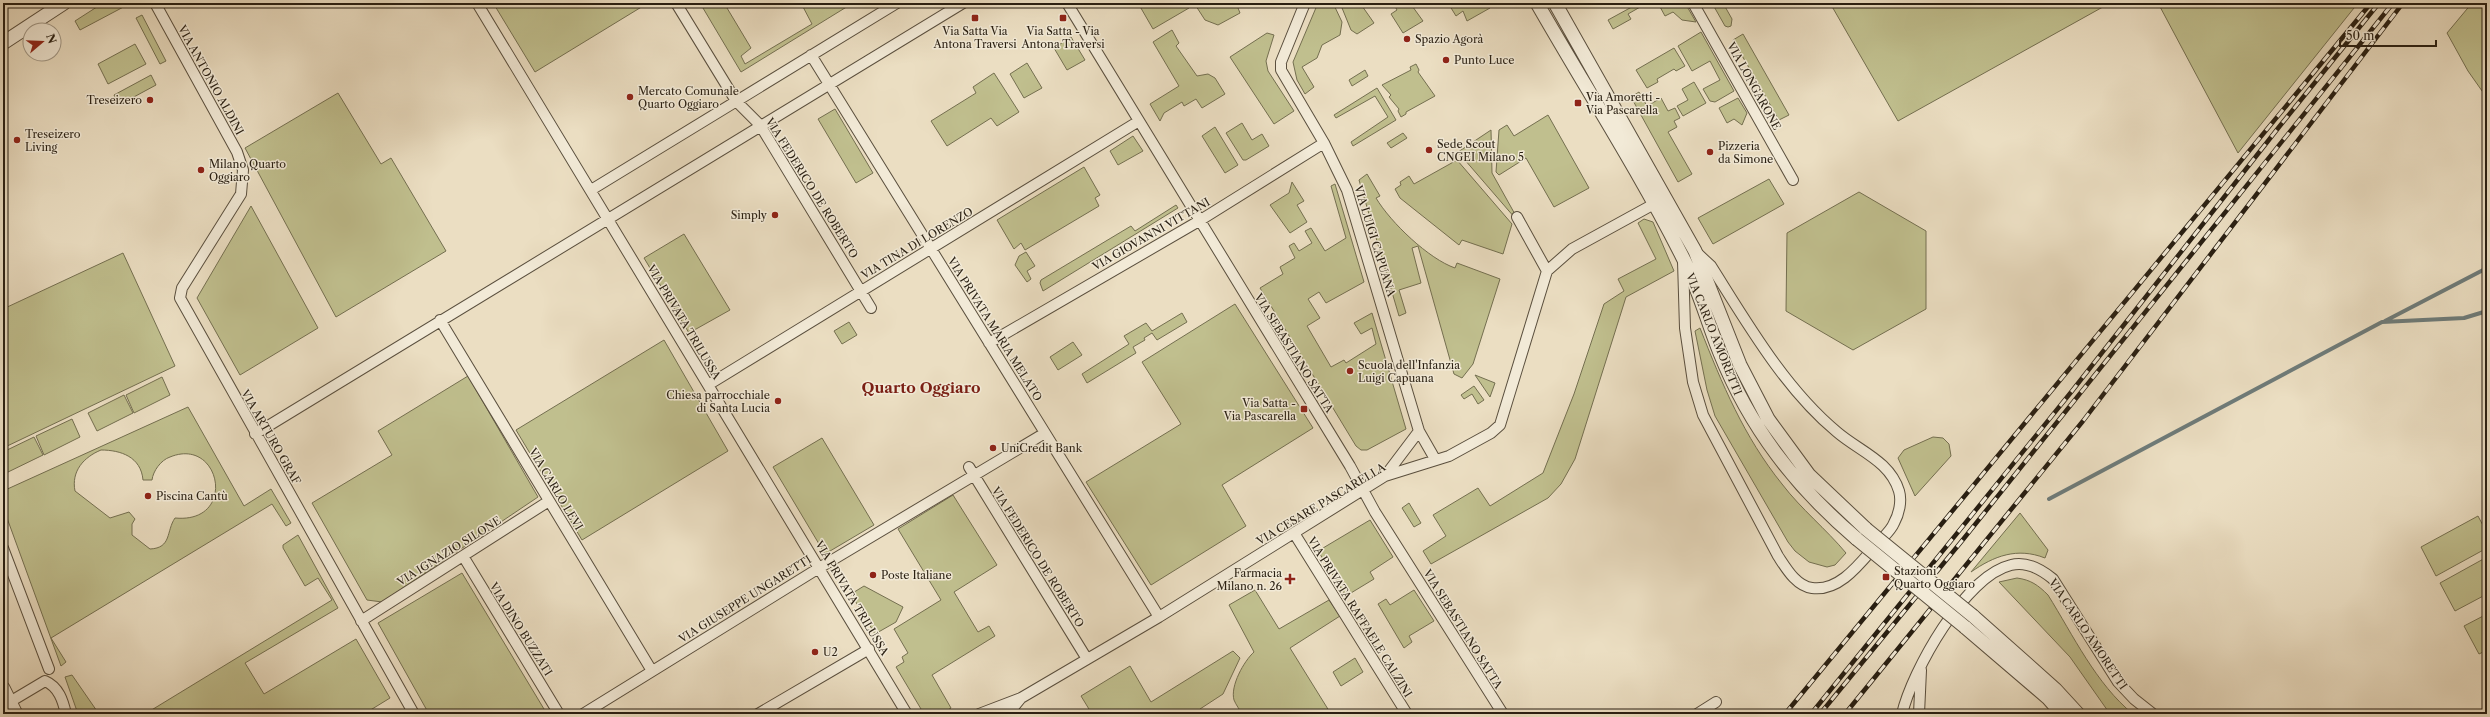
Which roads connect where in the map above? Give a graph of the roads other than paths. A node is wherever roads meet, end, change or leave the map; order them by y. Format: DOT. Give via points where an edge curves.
graph roads {
  1 [pos="64,3"];
  2 [pos="155,3"];
  3 [pos="477,3"];
  4 [pos="676,3"];
  5 [pos="897,3"];
  6 [pos="963,3"];
  7 [pos="1067,3"];
  8 [pos="1305,3"];
  9 [pos="1537,3"];
  10 [pos="1555,3"];
  11 [pos="1694,3"];
  12 [pos="3,43"];
  13 [pos="811,55"];
  14 [pos="828,84"];
  15 [pos="736,101"];
  16 [pos="1139,121"];
  17 [pos="760,125"];
  18 [pos="1324,143"];
  19 [pos="243,170"];
  20 [pos="1793,180"];
  21 [pos="591,190"];
  22 [pos="1654,204"];
  23 [pos="1517,217"];
  24 [pos="608,219"];
  25 [pos="1199,221"];
  26 [pos="932,248"];
  27 [pos="1696,251"];
  28 [pos="1683,257"];
  29 [pos="1547,271"];
  30 [pos="861,291"];
  31 [pos="871,308"];
  32 [pos="440,320"];
  33 [pos="989,343"];
  34 [pos="708,385"];
  35 [pos="1419,431"];
  36 [pos="1045,432"];
  37 [pos="255,434"];
  38 [pos="1435,459"];
  39 [pos="972,471"];
  40 [pos="1385,476"];
  41 [pos="1363,490"];
  42 [pos="549,502"];
  43 [pos="1294,533"];
  44 [pos="3,548"];
  45 [pos="463,556"];
  46 [pos="819,568"];
  47 [pos="1159,617"];
  48 [pos="361,621"];
  49 [pos="869,649"];
  50 [pos="1087,659"];
  51 [pos="1922,660"];
  52 [pos="49,669"];
  53 [pos="652,670"];
  54 [pos="3,688"];
  55 [pos="1021,698"];
  56 [pos="1716,702"];
  57 [pos="7,704"];
  58 [pos="16,714"];
  59 [pos="66,714"];
  60 [pos="414,714"];
  61 [pos="559,714"];
  62 [pos="583,714"];
  63 [pos="758,714"];
  64 [pos="907,714"];
  65 [pos="979,714"];
  66 [pos="1008,714"];
  67 [pos="1407,714"];
  68 [pos="1503,714"];
  69 [pos="1697,714"];
  70 [pos="1902,714"];
  71 [pos="1919,714"];
  72 [pos="2062,714"];
  73 [pos="2078,714"];
  74 [pos="2153,714"];
  1 -- 12 [label="street"];
  2 -- 19 [label="street, VIA ANTONIO ALDINI" via="236,152"];
  3 -- 21 [label="street, VIA PRIVATA TRILUSSA"];
  4 -- 15 [label="street, VIA FEDERICO DE ROBERTO"];
  5 -- 13 [label="street"];
  6 -- 14 [label="street"];
  7 -- 16 [label="street, VIA SEBASTIANO SATTA"];
  8 -- 18 [label="street, VIA LUIGI CAPUANA" via="1281,62 1281,70"];
  9 -- 22 [label="street, VIA CARLO AMORETTI"];
  10 -- 27 [label="street, VIA CARLO AMORETTI"];
  11 -- 20 [label="street, VIA LONGARONE"];
  13 -- 14 [label="street, VIA PRIVATA MARIA MELATO"];
  13 -- 15 [label="street"];
  14 -- 17 [label="street"];
  14 -- 26 [label="street, VIA PRIVATA MARIA MELATO"];
  15 -- 17 [label="street, VIA FEDERICO DE ROBERTO"];
  15 -- 21 [label="street"];
  16 -- 25 [label="street, VIA SEBASTIANO SATTA"];
  16 -- 26 [label="street, VIA TINA DI LORENZO"];
  17 -- 24 [label="street"];
  17 -- 30 [label="street, VIA FEDERICO DE ROBERTO"];
  18 -- 25 [label="street, VIA GIOVANNI VITTANI"];
  18 -- 35 [label="street, VIA LUIGI CAPUANA" via="1351,200"];
  19 -- 37 [label="street, VIA ARTURO GRAF" via="241,194 182,288 180,298"];
  21 -- 24 [label="street, VIA PRIVATA TRILUSSA"];
  22 -- 28 [label="street, VIA CARLO AMORETTI"];
  22 -- 29 [label="street" via="1572,249"];
  23 -- 29 [label="street"];
  24 -- 32 [label="street"];
  24 -- 34 [label="street, VIA PRIVATA TRILUSSA"];
  25 -- 33 [label="street, VIA GIOVANNI VITTANI"];
  25 -- 41 [label="street, VIA SEBASTIANO SATTA"];
  26 -- 30 [label="street, VIA TINA DI LORENZO"];
  26 -- 33 [label="street, VIA PRIVATA MARIA MELATO"];
  27 -- 28 [label="street, VIA CARLO AMORETTI" via="1711,266 1806,405 1838,433 1887,467 1900,492 1900,505 1894,524 1853,571 1840,581 1812,588 1801,584 1790,574 1703,415 1693,382 1685,328"];
  27 -- 73 [label="street, VIA CARLO AMORETTI, bridge" via="1740,365 1768,419 1809,475 1866,529 1973,616 2055,689"];
  28 -- 72 [label="street, VIA CARLO AMORETTI, bridge" via="1728,372 1757,429 1797,481 1826,513 2048,698"];
  29 -- 38 [label="street, VIA CESARE PASCARELLA" via="1500,425 1491,433 1448,456"];
  30 -- 31 [label="street, VIA FEDERICO DE ROBERTO"];
  30 -- 34 [label="street, VIA TINA DI LORENZO"];
  32 -- 37 [label="street"];
  32 -- 42 [label="street, VIA CARLO LEVI"];
  33 -- 36 [label="street, VIA PRIVATA MARIA MELATO"];
  34 -- 46 [label="street, VIA PRIVATA TRILUSSA"];
  35 -- 38 [label="street, VIA LUIGI CAPUANA"];
  35 -- 40 [label="street"];
  36 -- 39 [label="street, VIA GIUSEPPE UNGARETTI"];
  36 -- 47 [label="street, VIA PRIVATA MARIA MELATO"];
  37 -- 48 [label="street, VIA ARTURO GRAF"];
  38 -- 40 [label="street, VIA CESARE PASCARELLA"];
  39 -- 46 [label="street, VIA GIUSEPPE UNGARETTI"];
  39 -- 50 [label="street, VIA FEDERICO DE ROBERTO"];
  40 -- 41 [label="street, VIA CESARE PASCARELLA"];
  41 -- 43 [label="street, VIA CESARE PASCARELLA"];
  41 -- 68 [label="street, VIA SEBASTIANO SATTA"];
  42 -- 45 [label="street, VIA IGNAZIO SILONE"];
  42 -- 53 [label="street, VIA CARLO LEVI"];
  43 -- 47 [label="street, VIA CESARE PASCARELLA"];
  43 -- 67 [label="street, VIA PRIVATA RAFFAELE CALZINI"];
  44 -- 52 [label="street"];
  45 -- 48 [label="street, VIA IGNAZIO SILONE"];
  45 -- 61 [label="street, VIA DINO BUZZATI"];
  46 -- 49 [label="street, VIA PRIVATA TRILUSSA"];
  46 -- 53 [label="street, VIA GIUSEPPE UNGARETTI"];
  47 -- 50 [label="street, VIA CESARE PASCARELLA"];
  48 -- 60 [label="street, VIA ARTURO GRAF"];
  49 -- 63 [label="street"];
  49 -- 64 [label="street, VIA PRIVATA TRILUSSA"];
  50 -- 55 [label="street, VIA CESARE PASCARELLA"];
  51 -- 70 [label="street, VIA CARLO AMORETTI"];
  51 -- 71 [label="street"];
  51 -- 74 [label="street, VIA CARLO AMORETTI" via="1964,600 1979,584 1997,571 2012,565 2029,566 2044,571 2053,579 2118,682 2134,700"];
  53 -- 62 [label="street, VIA GIUSEPPE UNGARETTI"];
  54 -- 57 [label="street"];
  55 -- 65 [label="street"];
  55 -- 66 [label="street"];
  56 -- 69 [label="street"];
  57 -- 58 [label="street"];
  57 -- 59 [label="street" via="45,681 55,686"];
}
